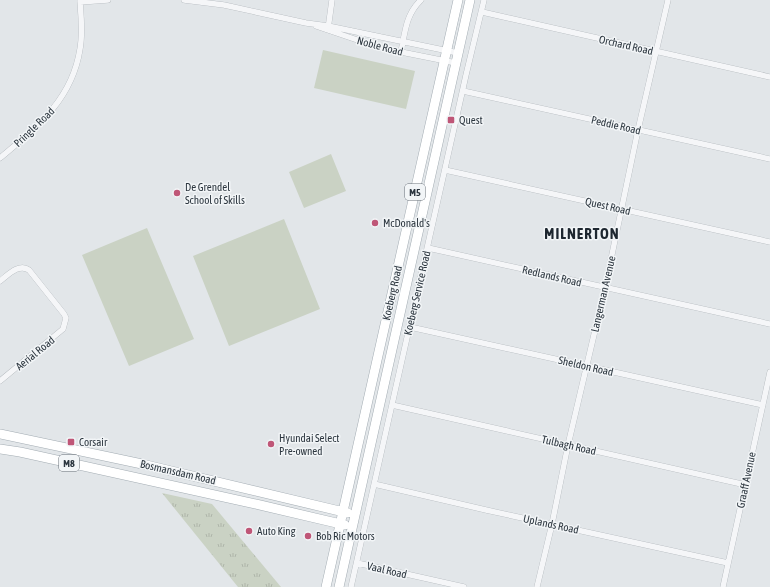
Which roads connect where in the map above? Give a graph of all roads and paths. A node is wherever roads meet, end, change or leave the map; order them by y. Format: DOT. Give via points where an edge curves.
graph roads {
  1 [pos="108,0"];
  2 [pos="184,0"];
  3 [pos="332,0"];
  4 [pos="421,0"];
  5 [pos="458,0"];
  6 [pos="470,0"];
  7 [pos="484,0"];
  8 [pos="668,0"];
  9 [pos="80,1"];
  10 [pos="482,12"];
  11 [pos="328,28"];
  12 [pos="403,41"];
  13 [pos="446,50"];
  14 [pos="401,52"];
  15 [pos="656,52"];
  16 [pos="458,53"];
  17 [pos="444,61"];
  18 [pos="456,63"];
  19 [pos="770,77"];
  20 [pos="463,91"];
  21 [pos="638,130"];
  22 [pos="0,158"];
  23 [pos="770,159"];
  24 [pos="445,170"];
  25 [pos="622,209"];
  26 [pos="770,242"];
  27 [pos="428,248"];
  28 [pos="0,281"];
  29 [pos="605,288"];
  30 [pos="770,324"];
  31 [pos="410,327"];
  32 [pos="586,366"];
  33 [pos="770,372"];
  34 [pos="0,381"];
  35 [pos="762,405"];
  36 [pos="392,406"];
  37 [pos="0,434"];
  38 [pos="568,445"];
  39 [pos="0,449"];
  40 [pos="374,484"];
  41 [pos="746,485"];
  42 [pos="343,512"];
  43 [pos="355,514"];
  44 [pos="340,524"];
  45 [pos="552,524"];
  46 [pos="352,526"];
  47 [pos="357,563"];
  48 [pos="728,563"];
  49 [pos="326,587"];
  50 [pos="339,587"];
  51 [pos="351,587"];
  52 [pos="464,587"];
  53 [pos="537,587"];
  54 [pos="723,587"];
  1 -- 9 [label="street"];
  2 -- 11 [label="street, Noble Road" via="224,5"];
  3 -- 11 [label="street"];
  4 -- 12 [label="street" via="410,15"];
  5 -- 13 [label="main road, Koeberg Road / M5"];
  6 -- 16 [label="main road, Koeberg Road / M5"];
  7 -- 10 [label="street, Koeberg Service Road"];
  8 -- 15 [label="street, Langerman Avenue"];
  9 -- 22 [label="street, Pringle Road" via="80,49 70,83 46,118"];
  10 -- 15 [label="street, Orchard Road"];
  10 -- 20 [label="street, Koeberg Service Road"];
  11 -- 12 [label="street, Noble Road"];
  11 -- 14 [label="street, Noble Road" via="381,48"];
  12 -- 13 [label="street, Noble Road"];
  12 -- 14 [label="street"];
  13 -- 16 [label="street, Noble Road"];
  13 -- 17 [label="main road, Koeberg Road / M5"];
  14 -- 17 [label="street, Noble Road"];
  15 -- 19 [label="street, Orchard Road"];
  15 -- 21 [label="street, Langerman Avenue"];
  16 -- 18 [label="main road, Koeberg Road / M5"];
  17 -- 18 [label="street, Noble Road"];
  17 -- 42 [label="main road, Koeberg Road / M5"];
  18 -- 43 [label="main road, Koeberg Road / M5"];
  20 -- 21 [label="street, Peddie Road"];
  20 -- 24 [label="street, Koeberg Service Road"];
  21 -- 23 [label="street, Peddie Road"];
  21 -- 25 [label="street, Langerman Avenue"];
  24 -- 25 [label="street, Quest Road"];
  24 -- 27 [label="street, Koeberg Service Road"];
  25 -- 26 [label="street, Quest Road"];
  25 -- 29 [label="street, Langerman Avenue"];
  27 -- 29 [label="street, Redlands Road"];
  27 -- 31 [label="street, Koeberg Service Road"];
  28 -- 34 [label="street, Aerial Road" via="19,268 26,268 64,314 65,322 63,330"];
  29 -- 30 [label="street, Redlands Road"];
  29 -- 32 [label="street, Langerman Avenue"];
  31 -- 32 [label="street, Sheldon Road"];
  31 -- 36 [label="street, Koeberg Service Road"];
  32 -- 35 [label="street, Sheldon Road"];
  32 -- 38 [label="street, Langerman Avenue"];
  33 -- 35 [label="street, Graaff Avenue"];
  35 -- 41 [label="street, Graaff Avenue"];
  36 -- 38 [label="street, Tulbagh Road"];
  36 -- 40 [label="street, Koeberg Service Road"];
  37 -- 42 [label="main road, Bosmansdam Road / M8" via="142,464"];
  38 -- 41 [label="street, Tulbagh Road"];
  38 -- 45 [label="street, Langerman Avenue"];
  39 -- 44 [label="main road, Bosmansdam Road / M8" via="42,456"];
  40 -- 45 [label="street, Uplands Road"];
  40 -- 47 [label="street, Koeberg Service Road"];
  41 -- 48 [label="street, Graaff Avenue"];
  42 -- 43 [label="main road, Bosmansdam Road / M8"];
  42 -- 44 [label="main road, Koeberg Road / M5"];
  43 -- 46 [label="main road, Koeberg Road / M5"];
  44 -- 46 [label="main road, Bosmansdam Road / M8"];
  44 -- 49 [label="main road, Koeberg Road / M5"];
  45 -- 48 [label="street, Uplands Road"];
  45 -- 53 [label="street, Langerman Avenue"];
  46 -- 50 [label="main road, Koeberg Road / M5"];
  47 -- 51 [label="street, Koeberg Service Road"];
  47 -- 52 [label="street, Vaal Road"];
  48 -- 54 [label="street, Graaff Avenue"];
}
